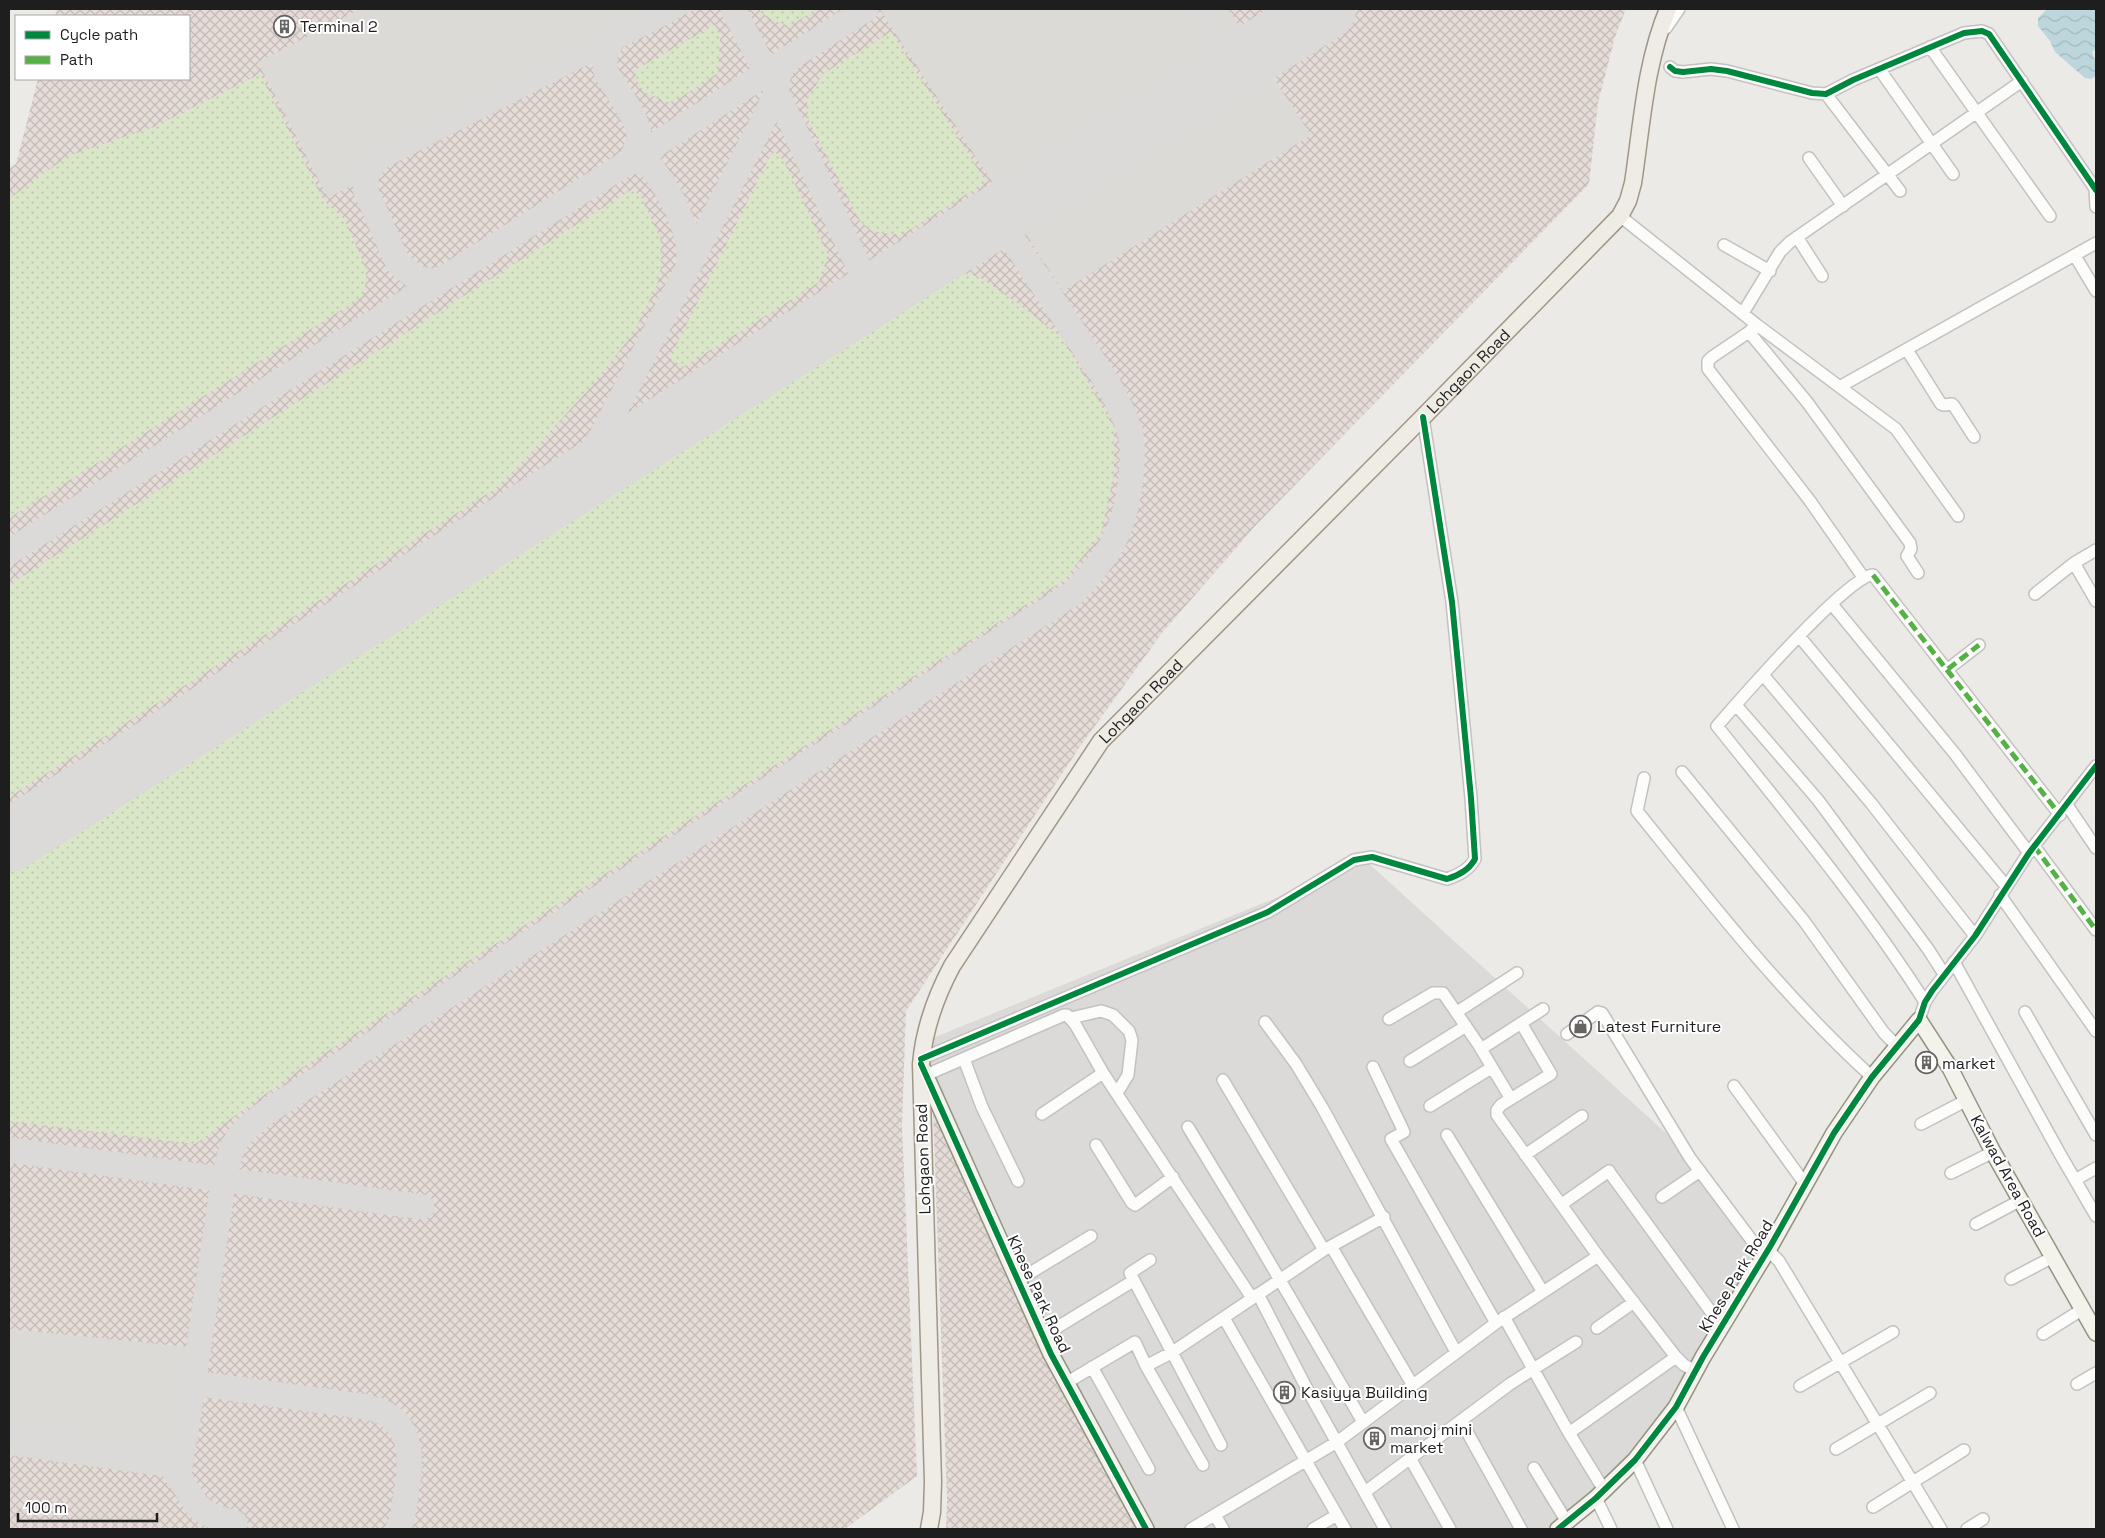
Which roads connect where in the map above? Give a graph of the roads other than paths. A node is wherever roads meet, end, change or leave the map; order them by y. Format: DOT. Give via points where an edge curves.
graph roads {
  1 [pos="1668,9"];
  2 [pos="1679,9"];
  3 [pos="1658,34"];
  4 [pos="1930,47"];
  5 [pos="1670,67"];
  6 [pos="1880,70"];
  7 [pos="2022,81"];
  8 [pos="1826,94"];
  9 [pos="1978,112"];
  10 [pos="1932,144"];
  11 [pos="1809,158"];
  12 [pos="1953,174"];
  13 [pos="1888,175"];
  14 [pos="2096,189"];
  15 [pos="1900,191"];
  16 [pos="1843,206"];
  17 [pos="2096,207"];
  18 [pos="1620,216"];
  19 [pos="2050,216"];
  20 [pos="1797,237"];
  21 [pos="2096,243"];
  22 [pos="1724,245"];
  23 [pos="2075,256"];
  24 [pos="1770,271"];
  25 [pos="1822,276"];
  26 [pos="2096,291"];
  27 [pos="1743,314"];
  28 [pos="1753,329"];
  29 [pos="1907,350"];
  30 [pos="1841,386"];
  31 [pos="1423,418"];
  32 [pos="1974,437"];
  33 [pos="1958,516"];
  34 [pos="2096,550"];
  35 [pos="2074,563"];
  36 [pos="1918,573"];
  37 [pos="1863,577"];
  38 [pos="2035,594"];
  39 [pos="2096,601"];
  40 [pos="1833,604"];
  41 [pos="1799,636"];
  42 [pos="1979,645"];
  43 [pos="1948,669"];
  44 [pos="1764,676"];
  45 [pos="1736,705"];
  46 [pos="2096,766"];
  47 [pos="1682,772"];
  48 [pos="1644,778"];
  49 [pos="2064,810"];
  50 [pos="2096,848"];
  51 [pos="2031,849"];
  52 [pos="2003,891"];
  53 [pos="2096,930"];
  54 [pos="1975,936"];
  55 [pos="1954,962"];
  56 [pos="1517,972"];
  57 [pos="1944,974"];
  58 [pos="1925,1002"];
  59 [pos="1543,1009"];
  60 [pos="1457,1012"];
  61 [pos="2025,1012"];
  62 [pos="1071,1018"];
  63 [pos="1389,1019"];
  64 [pos="1919,1020"];
  65 [pos="1265,1022"];
  66 [pos="1521,1023"];
  67 [pos="2095,1025"];
  68 [pos="1466,1026"];
  69 [pos="1567,1034"];
  70 [pos="1898,1047"];
  71 [pos="1481,1049"];
  72 [pos="964,1059"];
  73 [pos="1410,1062"];
  74 [pos="923,1066"];
  75 [pos="1373,1067"];
  76 [pos="1491,1068"];
  77 [pos="1103,1073"];
  78 [pos="1872,1077"];
  79 [pos="1223,1080"];
  80 [pos="1734,1086"];
  81 [pos="1117,1093"];
  82 [pos="1511,1099"];
  83 [pos="1967,1100"];
  84 [pos="1430,1106"];
  85 [pos="1042,1114"];
  86 [pos="1582,1116"];
  87 [pos="1921,1124"];
  88 [pos="1188,1128"];
  89 [pos="1447,1135"];
  90 [pos="2096,1135"];
  91 [pos="1096,1145"];
  92 [pos="1994,1152"];
  93 [pos="1525,1155"];
  94 [pos="2096,1168"];
  95 [pos="1700,1171"];
  96 [pos="1951,1173"];
  97 [pos="1173,1177"];
  98 [pos="2074,1180"];
  99 [pos="1018,1181"];
  100 [pos="1805,1184"];
  101 [pos="1662,1196"];
  102 [pos="2021,1200"];
  103 [pos="1562,1204"];
  104 [pos="2096,1216"];
  105 [pos="1384,1217"];
  106 [pos="1976,1224"];
  107 [pos="1091,1236"];
  108 [pos="1328,1248"];
  109 [pos="1766,1252"];
  110 [pos="1598,1256"];
  111 [pos="2053,1257"];
  112 [pos="1150,1260"];
  113 [pos="1280,1280"];
  114 [pos="2011,1280"];
  115 [pos="1017,1281"];
  116 [pos="1133,1281"];
  117 [pos="1543,1292"];
  118 [pos="1255,1296"];
  119 [pos="1634,1302"];
  120 [pos="2083,1309"];
  121 [pos="1224,1318"];
  122 [pos="1500,1320"];
  123 [pos="1722,1327"];
  124 [pos="1597,1328"];
  125 [pos="1893,1332"];
  126 [pos="2096,1333"];
  127 [pos="2043,1334"];
  128 [pos="1042,1336"];
  129 [pos="1576,1342"];
  130 [pos="1456,1352"];
  131 [pos="1171,1353"];
  132 [pos="1676,1357"];
  133 [pos="1840,1363"];
  134 [pos="1146,1366"];
  135 [pos="1092,1367"];
  136 [pos="1532,1369"];
  137 [pos="1696,1371"];
  138 [pos="2096,1372"];
  139 [pos="1066,1383"];
  140 [pos="1412,1384"];
  141 [pos="2077,1384"];
  142 [pos="1800,1386"];
  143 [pos="1930,1394"];
  144 [pos="1676,1407"];
  145 [pos="1461,1420"];
  146 [pos="1363,1422"];
  147 [pos="1878,1424"];
  148 [pos="1569,1433"];
  149 [pos="1336,1442"];
  150 [pos="1222,1445"];
  151 [pos="1836,1449"];
  152 [pos="1964,1450"];
  153 [pos="1410,1458"];
  154 [pos="1635,1460"];
  155 [pos="1306,1461"];
  156 [pos="1203,1465"];
  157 [pos="1534,1468"];
  158 [pos="1148,1469"];
  159 [pos="1912,1482"];
  160 [pos="1365,1492"];
  161 [pos="1600,1494"];
  162 [pos="1872,1507"];
  163 [pos="1215,1515"];
  164 [pos="1337,1515"];
  165 [pos="1983,1519"];
  166 [pos="1562,1526"];
  167 [pos="928,1529"];
  168 [pos="1146,1529"];
  169 [pos="1191,1529"];
  170 [pos="1223,1529"];
  171 [pos="1313,1529"];
  172 [pos="1345,1529"];
  173 [pos="1385,1529"];
  174 [pos="1450,1529"];
  175 [pos="1521,1529"];
  176 [pos="1611,1529"];
  177 [pos="1667,1529"];
  178 [pos="1733,1529"];
  179 [pos="1941,1529"];
  180 [pos="1966,1529"];
  1 -- 3 [label="main road, Lohgaon Road"];
  2 -- 3 [label="street"];
  3 -- 18 [label="main road, Lohgaon Road" via="1650,66 1633,183"];
  4 -- 6 [label="street"];
  4 -- 7 [label="street" via="1964,33 1982,31 1989,34"];
  4 -- 9 [label="street"];
  5 -- 8 [label="street" via="1683,72 1728,71"];
  6 -- 8 [label="street"];
  6 -- 10 [label="street"];
  7 -- 9 [label="street"];
  7 -- 14 [label="street"];
  8 -- 13 [label="street"];
  9 -- 10 [label="street"];
  9 -- 19 [label="street"];
  10 -- 12 [label="street"];
  10 -- 13 [label="street"];
  11 -- 16 [label="street"];
  13 -- 15 [label="street"];
  13 -- 16 [label="street"];
  14 -- 17 [label="street"];
  16 -- 20 [label="street"];
  18 -- 27 [label="street"];
  18 -- 31 [label="main road, Lohgaon Road"];
  20 -- 24 [label="street" via="1780,252"];
  20 -- 25 [label="street"];
  21 -- 23 [label="street"];
  22 -- 24 [label="street"];
  23 -- 26 [label="street"];
  23 -- 29 [label="street"];
  24 -- 27 [label="street"];
  27 -- 28 [label="street"];
  28 -- 30 [label="street"];
  28 -- 36 [label="street" via="1910,543 1907,556"];
  28 -- 37 [label="street" via="1712,357 1708,361 1708,369 1810,501"];
  29 -- 30 [label="street"];
  29 -- 32 [label="street" via="1941,404 1954,406"];
  30 -- 33 [label="street" via="1896,429"];
  31 -- 74 [label="main road, Lohgaon Road" via="1101,741 952,966 930,1018"];
  31 -- 74 [label="street" via="1452,602 1471,798 1475,859 1471,866 1447,879 1372,857 1354,860 1268,912"];
  34 -- 35 [label="street"];
  35 -- 38 [label="street"];
  35 -- 39 [label="street"];
  37 -- 40 [label="street"];
  37 -- 43 [label="street" via="1872,575 1877,578"];
  40 -- 41 [label="street"];
  40 -- 51 [label="street"];
  41 -- 44 [label="street"];
  41 -- 52 [label="street"];
  42 -- 43 [label="street"];
  43 -- 49 [label="street"];
  44 -- 45 [label="street"];
  44 -- 54 [label="street" via="1871,802"];
  45 -- 57 [label="street" via="1818,800"];
  45 -- 58 [label="street" via="1717,726 1836,875"];
  46 -- 49 [label="street"];
  47 -- 70 [label="street" via="1804,921 1884,1033"];
  48 -- 78 [label="street" via="1637,811 1778,982"];
  49 -- 50 [label="street"];
  49 -- 51 [label="street"];
  51 -- 52 [label="street"];
  51 -- 53 [label="street"];
  52 -- 54 [label="street"];
  52 -- 67 [label="street"];
  54 -- 55 [label="street"];
  55 -- 57 [label="street"];
  55 -- 98 [label="street"];
  56 -- 60 [label="street"];
  57 -- 58 [label="street"];
  58 -- 64 [label="street"];
  59 -- 66 [label="street"];
  60 -- 63 [label="street" via="1438,992"];
  60 -- 68 [label="street"];
  61 -- 90 [label="street"];
  62 -- 72 [label="street" via="1064,1015"];
  62 -- 77 [label="street"];
  62 -- 81 [label="street" via="1101,1011 1112,1015 1129,1031 1132,1040 1128,1075"];
  64 -- 70 [label="street, Khese Park Road"];
  64 -- 83 [label="street, Kalwad Area Road"];
  65 -- 105 [label="street" via="1296,1064"];
  66 -- 71 [label="street"];
  66 -- 82 [label="street" via="1551,1074"];
  68 -- 71 [label="street"];
  68 -- 73 [label="street"];
  69 -- 95 [label="street" via="1598,1012 1602,1013 1666,1121"];
  70 -- 78 [label="street, Khese Park Road"];
  71 -- 76 [label="street"];
  72 -- 74 [label="street"];
  72 -- 99 [label="street" via="982,1108"];
  74 -- 115 [label="street, Khese Park Road"];
  74 -- 167 [label="main road, Lohgaon Road" via="933,1482"];
  75 -- 122 [label="street" via="1404,1132 1391,1139"];
  76 -- 82 [label="street"];
  76 -- 84 [label="street"];
  77 -- 81 [label="street"];
  77 -- 85 [label="street"];
  78 -- 100 [label="street, Khese Park Road"];
  79 -- 108 [label="street"];
  80 -- 100 [label="street"];
  81 -- 97 [label="street"];
  82 -- 93 [label="street" via="1501,1105 1497,1115"];
  83 -- 87 [label="street"];
  83 -- 92 [label="street, Kalwad Area Road"];
  86 -- 93 [label="street"];
  88 -- 113 [label="street"];
  89 -- 117 [label="street"];
  91 -- 97 [label="street" via="1135,1205"];
  92 -- 96 [label="street"];
  92 -- 102 [label="street, Kalwad Area Road"];
  93 -- 103 [label="street"];
  94 -- 98 [label="street"];
  95 -- 101 [label="street"];
  95 -- 109 [label="street" via="1753,1242"];
  97 -- 118 [label="street"];
  98 -- 104 [label="street"];
  100 -- 109 [label="street, Khese Park Road"];
  102 -- 106 [label="street"];
  102 -- 111 [label="street, Kalwad Area Road"];
  103 -- 110 [label="street"];
  103 -- 123 [label="street" via="1610,1172"];
  105 -- 108 [label="street"];
  105 -- 130 [label="street"];
  107 -- 115 [label="street"];
  108 -- 113 [label="street"];
  108 -- 140 [label="street"];
  109 -- 123 [label="street, Khese Park Road"];
  109 -- 133 [label="street" via="1779,1261"];
  110 -- 117 [label="street"];
  110 -- 119 [label="street"];
  111 -- 114 [label="street"];
  111 -- 120 [label="street, Kalwad Area Road"];
  112 -- 116 [label="street" via="1130,1273"];
  113 -- 118 [label="street"];
  113 -- 146 [label="street"];
  115 -- 128 [label="street, Khese Park Road"];
  116 -- 128 [label="street"];
  116 -- 131 [label="street"];
  117 -- 122 [label="street"];
  118 -- 121 [label="street"];
  118 -- 149 [label="street"];
  119 -- 124 [label="street"];
  119 -- 132 [label="street"];
  120 -- 126 [label="street, Kalwad Area Road"];
  120 -- 127 [label="street"];
  121 -- 131 [label="street"];
  121 -- 155 [label="street"];
  122 -- 130 [label="street"];
  122 -- 136 [label="street"];
  123 -- 137 [label="street, Khese Park Road"];
  125 -- 133 [label="street"];
  128 -- 139 [label="street, Khese Park Road"];
  129 -- 136 [label="street"];
  130 -- 140 [label="street"];
  131 -- 134 [label="street"];
  131 -- 150 [label="street"];
  132 -- 137 [label="street"];
  132 -- 148 [label="street"];
  133 -- 142 [label="street"];
  133 -- 147 [label="street"];
  134 -- 135 [label="street" via="1135,1342"];
  134 -- 156 [label="street"];
  135 -- 139 [label="street"];
  135 -- 158 [label="street"];
  136 -- 145 [label="street"];
  136 -- 148 [label="street"];
  137 -- 144 [label="street, Khese Park Road"];
  138 -- 141 [label="street"];
  139 -- 168 [label="street, Khese Park Road"];
  140 -- 146 [label="street"];
  143 -- 147 [label="street"];
  144 -- 154 [label="street, Khese Park Road"];
  144 -- 178 [label="street"];
  145 -- 153 [label="street"];
  145 -- 175 [label="street"];
  146 -- 149 [label="street"];
  147 -- 151 [label="street"];
  147 -- 159 [label="street"];
  148 -- 161 [label="street"];
  149 -- 155 [label="street"];
  149 -- 160 [label="street"];
  152 -- 159 [label="street"];
  153 -- 160 [label="street"];
  153 -- 174 [label="street"];
  154 -- 161 [label="street, Khese Park Road"];
  154 -- 177 [label="street"];
  155 -- 163 [label="street"];
  155 -- 164 [label="street"];
  157 -- 166 [label="street"];
  159 -- 162 [label="street"];
  159 -- 179 [label="street"];
  160 -- 173 [label="street"];
  161 -- 166 [label="street, Khese Park Road"];
  161 -- 176 [label="street"];
  163 -- 169 [label="street"];
  163 -- 170 [label="street"];
  164 -- 171 [label="street"];
  164 -- 172 [label="street"];
  165 -- 180 [label="street"];
}
